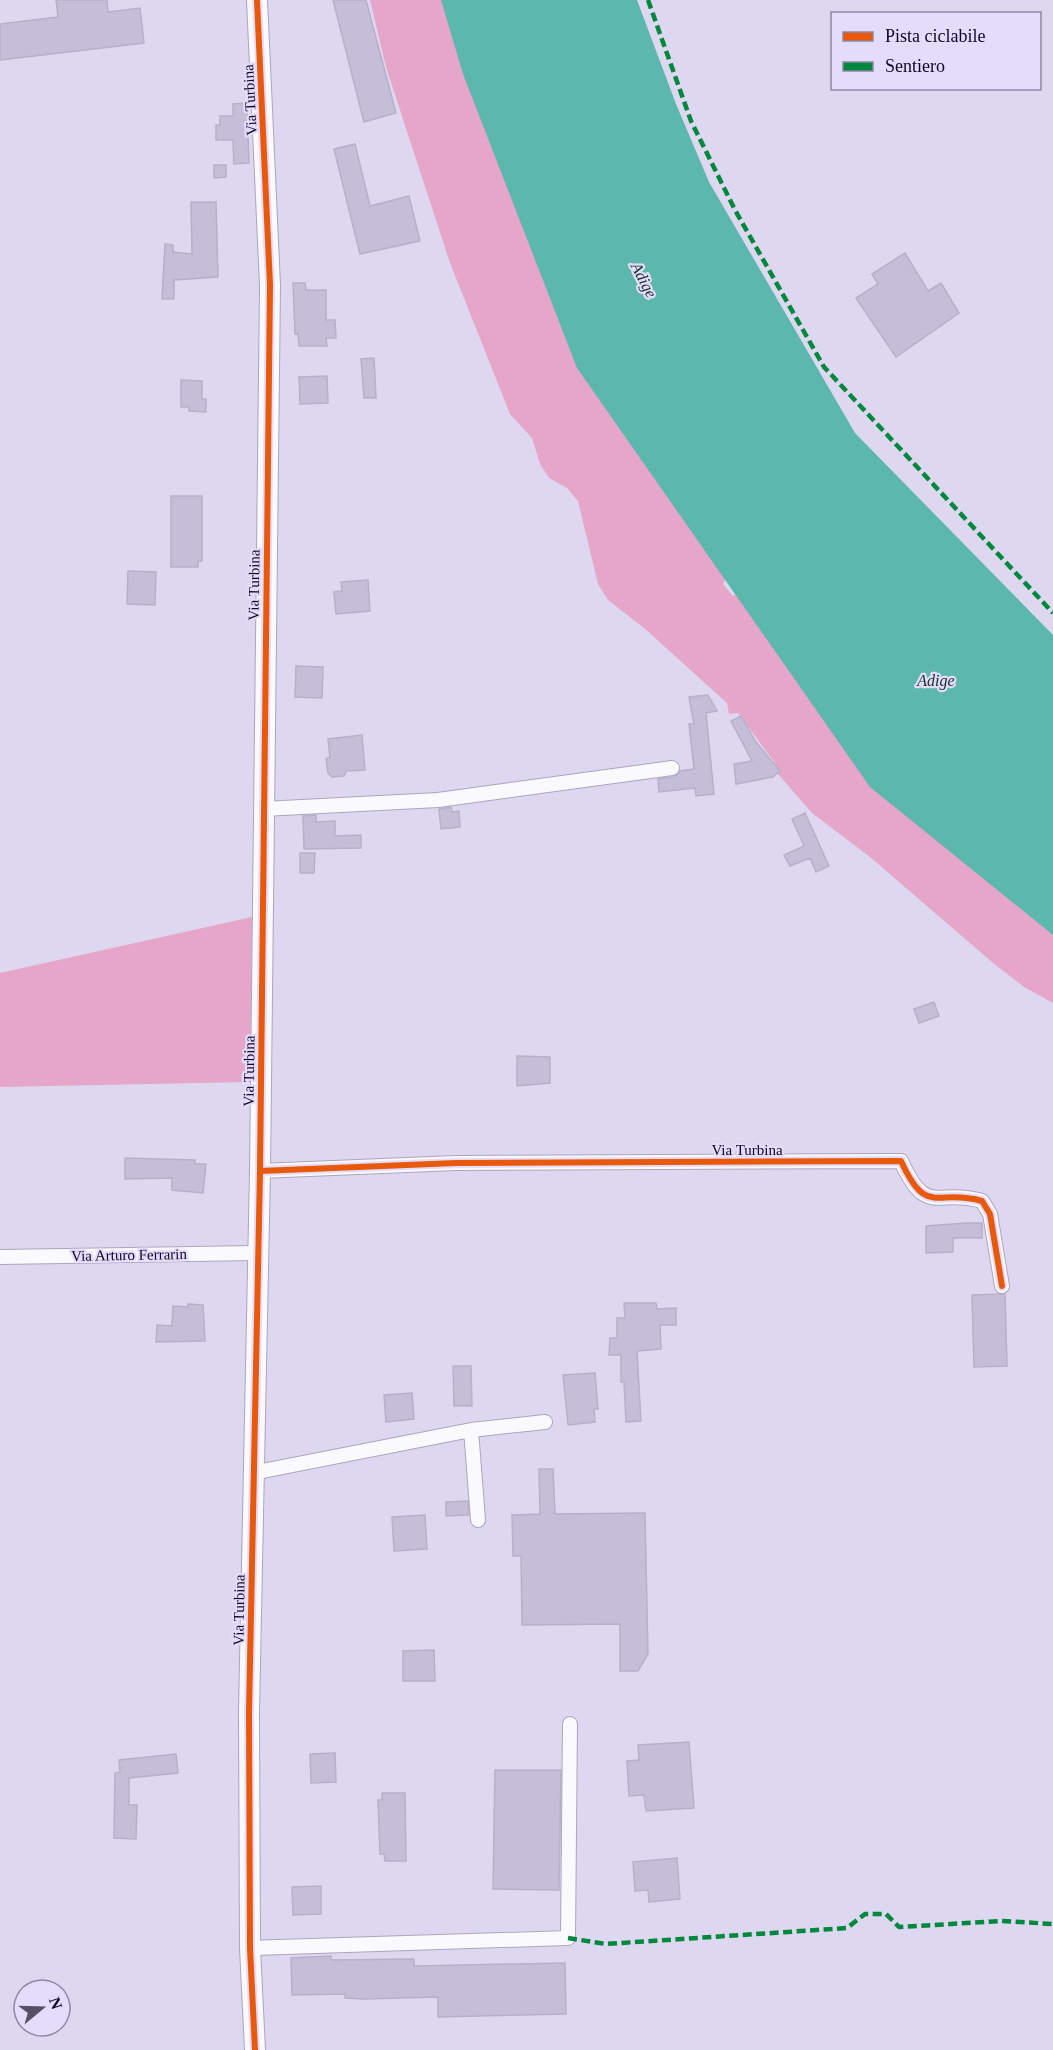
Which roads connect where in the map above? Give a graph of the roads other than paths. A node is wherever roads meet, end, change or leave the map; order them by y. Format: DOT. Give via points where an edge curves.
graph roads {
  1 [pos="257,0"];
  2 [pos="672,768"];
  3 [pos="263,809"];
  4 [pos="260,1171"];
  5 [pos="258,1253"];
  6 [pos="0,1257"];
  7 [pos="1002,1286"];
  8 [pos="545,1422"];
  9 [pos="471,1430"];
  10 [pos="252,1473"];
  11 [pos="478,1520"];
  12 [pos="570,1724"];
  13 [pos="250,1948"];
  14 [pos="255,2050"];
  1 -- 3 [label="street, Via Turbina" via="270,285"];
  2 -- 3 [label="street" via="438,800"];
  3 -- 4 [label="street, Via Turbina"];
  4 -- 5 [label="street, Via Turbina"];
  4 -- 7 [label="street, Via Turbina" via="456,1163 901,1161 918,1192 929,1199 970,1197 982,1201 990,1214"];
  5 -- 6 [label="street, Via Arturo Ferrarin"];
  5 -- 10 [label="street, Via Turbina"];
  8 -- 9 [label="street"];
  9 -- 10 [label="street"];
  9 -- 11 [label="street"];
  10 -- 13 [label="street, Via Turbina"];
  12 -- 13 [label="street" via="568,1938"];
  13 -- 14 [label="street, Via Turbina"];
}
